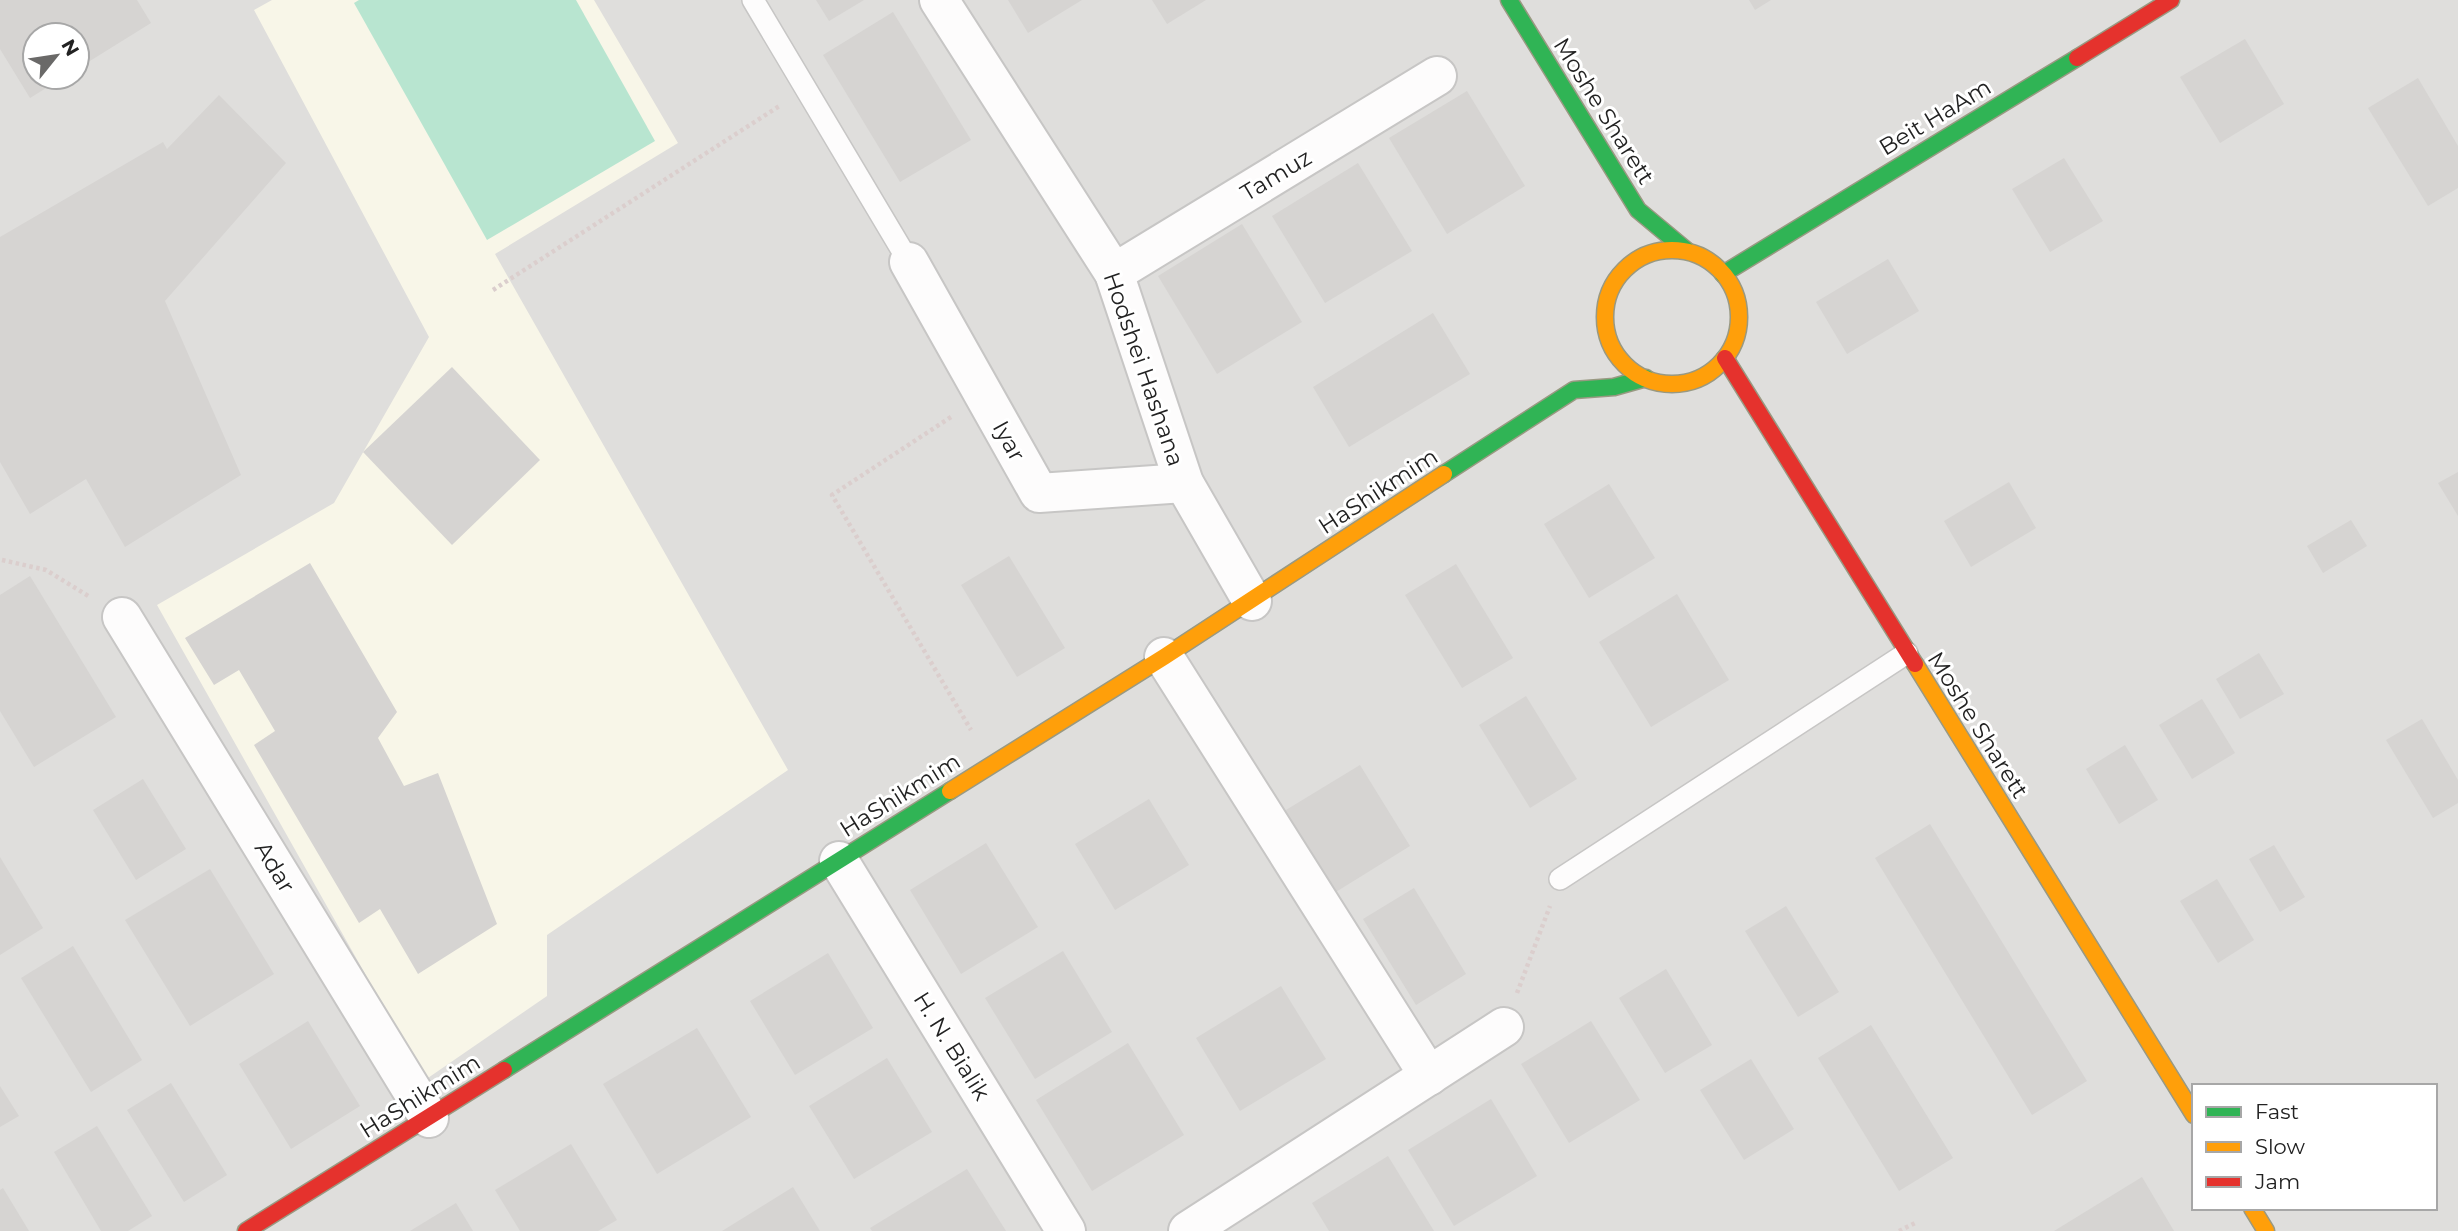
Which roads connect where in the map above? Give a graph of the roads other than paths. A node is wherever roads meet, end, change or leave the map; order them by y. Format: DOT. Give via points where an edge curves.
graph roads {
  1 [pos="753,0"];
  2 [pos="939,0"];
  3 [pos="1509,0"];
  4 [pos="2171,0"];
  5 [pos="1437,76"];
  6 [pos="1638,210"];
  7 [pos="1686,250"];
  8 [pos="908,262"];
  9 [pos="1624,268"];
  10 [pos="1114,273"];
  11 [pos="1723,274"];
  12 [pos="1605,307"];
  13 [pos="1596,339"];
  14 [pos="1725,358"];
  15 [pos="1583,370"];
  16 [pos="1646,378"];
  17 [pos="1574,390"];
  18 [pos="1184,483"];
  19 [pos="1252,601"];
  20 [pos="122,617"];
  21 [pos="1907,653"];
  22 [pos="1164,657"];
  23 [pos="839,860"];
  24 [pos="1560,879"];
  25 [pos="1504,1027"];
  26 [pos="1429,1076"];
  27 [pos="2192,1112"];
  28 [pos="429,1118"];
  29 [pos="2253,1210"];
  30 [pos="268,1225"];
  31 [pos="1066,1231"];
  32 [pos="1188,1231"];
  33 [pos="2266,1231"];
  1 -- 8 [label="lane"];
  2 -- 10 [label="street, Hodshei Hashana"];
  3 -- 6 [label="street, Moshe Sharett"];
  4 -- 11 [label="street, Beit HaAm"];
  5 -- 10 [label="street, Tamuz"];
  6 -- 7 [label="street, Moshe Sharett"];
  6 -- 9 [label="street, Moshe Sharett"];
  7 -- 9 [label="street" via="1663,250"];
  7 -- 11 [label="street"];
  8 -- 18 [label="street, Iyar" via="1038,493"];
  9 -- 12 [label="street"];
  10 -- 18 [label="street, Hodshei Hashana"];
  11 -- 14 [label="street" via="1739,316"];
  12 -- 13 [label="street"];
  12 -- 16 [label="street" via="1605,329 1613,349 1627,366"];
  14 -- 16 [label="street" via="1709,373 1688,382 1667,384"];
  14 -- 21 [label="street, Moshe Sharett"];
  15 -- 17 [label="street"];
  16 -- 17 [label="street, HaShikmim" via="1614,387"];
  17 -- 19 [label="street, HaShikmim"];
  18 -- 19 [label="street, Hodshei Hashana"];
  19 -- 22 [label="street, HaShikmim"];
  20 -- 28 [label="street, Adar"];
  21 -- 24 [label="lane"];
  21 -- 27 [label="street, Moshe Sharett"];
  22 -- 23 [label="street, HaShikmim"];
  22 -- 26 [label="street"];
  23 -- 28 [label="street, HaShikmim"];
  23 -- 31 [label="street, H. N. Bialik"];
  25 -- 26 [label="street"];
  26 -- 32 [label="street"];
  28 -- 30 [label="street, HaShikmim"];
  29 -- 33 [label="street"];
}
